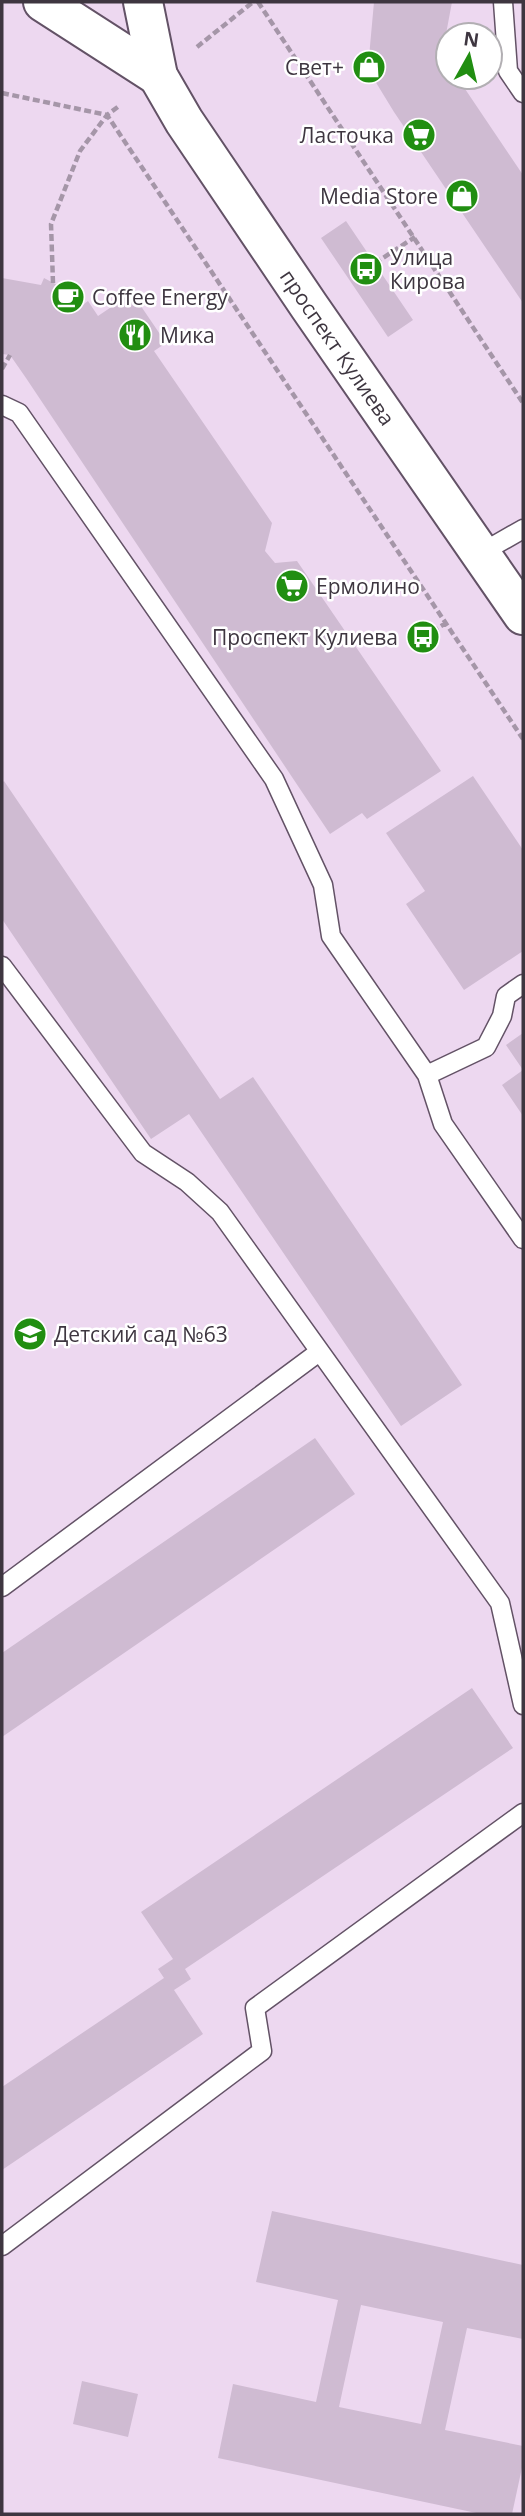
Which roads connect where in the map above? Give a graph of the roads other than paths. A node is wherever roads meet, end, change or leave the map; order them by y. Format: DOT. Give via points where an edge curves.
graph roads {
  1 [pos="43,2"];
  2 [pos="143,2"];
  3 [pos="503,2"];
  4 [pos="158,76"];
  5 [pos="523,93"];
  6 [pos="2,405"];
  7 [pos="523,529"];
  8 [pos="481,553"];
  9 [pos="523,615"];
  10 [pos="2,966"];
  11 [pos="523,984"];
  12 [pos="427,1076"];
  13 [pos="523,1240"];
  14 [pos="319,1352"];
  15 [pos="2,1587"];
  16 [pos="523,1705"];
  17 [pos="523,1813"];
  18 [pos="2,2246"];
  1 -- 4 [label="main road"];
  2 -- 4 [label="main road"];
  3 -- 5 [label="lane" via="508,71"];
  4 -- 8 [label="main road, проспект Кулиева" via="309,306"];
  6 -- 12 [label="lane" via="19,413 274,779 323,886 331,936"];
  7 -- 8 [label="lane"];
  8 -- 9 [label="main road, проспект Кулиева"];
  10 -- 14 [label="lane" via="143,1153 187,1182 220,1212"];
  11 -- 12 [label="lane" via="506,996 502,1016 486,1047"];
  12 -- 13 [label="lane" via="443,1124"];
  14 -- 15 [label="lane"];
  14 -- 16 [label="lane" via="500,1603"];
  17 -- 18 [label="lane" via="256,2008 262,2051"];
}
